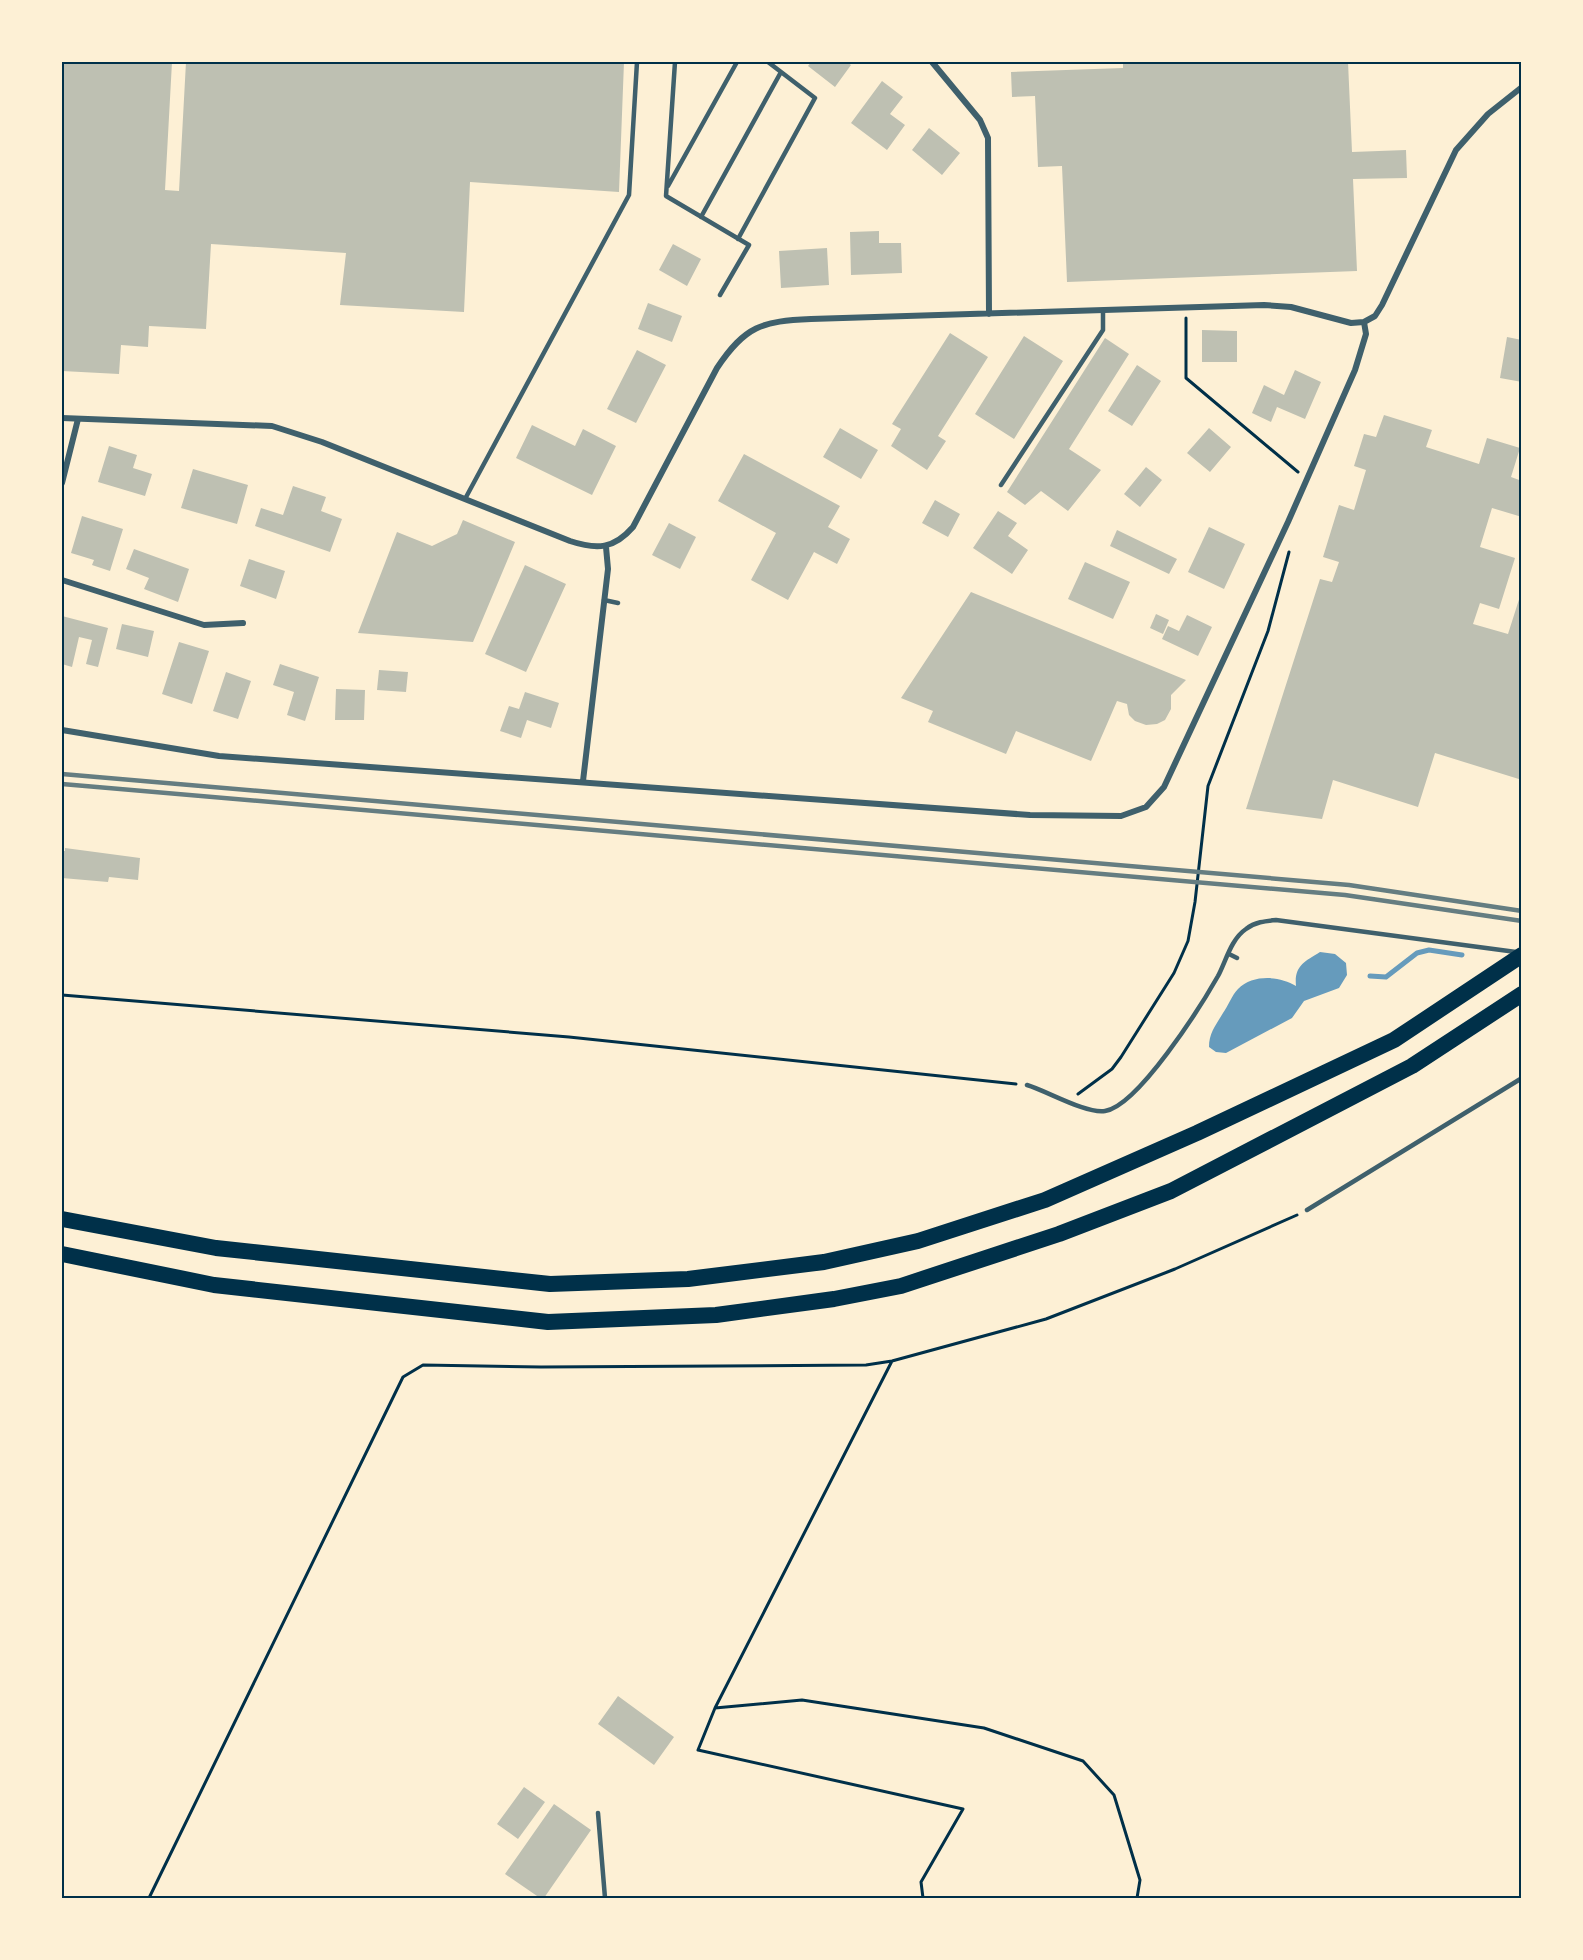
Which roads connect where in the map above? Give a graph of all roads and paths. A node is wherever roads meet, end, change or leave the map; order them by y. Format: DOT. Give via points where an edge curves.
graph roads {
  1 [pos="637,62"];
  2 [pos="675,62"];
  3 [pos="736,62"];
  4 [pos="768,62"];
  5 [pos="932,62"];
  6 [pos="781,72"];
  7 [pos="1521,87"];
  8 [pos="667,188"];
  9 [pos="701,217"];
  10 [pos="738,239"];
  11 [pos="720,295"];
  12 [pos="1185,306"];
  13 [pos="1103,310"];
  14 [pos="989,314"];
  15 [pos="1364,322"];
  16 [pos="62,418"];
  17 [pos="78,419"];
  18 [pos="1306,479"];
  19 [pos="62,483"];
  20 [pos="1001,485"];
  21 [pos="465,499"];
  22 [pos="1288,522"];
  23 [pos="606,547"];
  24 [pos="62,580"];
  25 [pos="604,600"];
  26 [pos="618,603"];
  27 [pos="243,623"];
  28 [pos="62,730"];
  29 [pos="583,781"];
  30 [pos="1365,932"];
  31 [pos="1364,940"];
  32 [pos="1228,954"];
  33 [pos="1521,954"];
  34 [pos="1237,958"];
  35 [pos="1521,994"];
  36 [pos="62,996"];
  37 [pos="1521,1078"];
  38 [pos="1027,1085"];
  39 [pos="1069,1101"];
  40 [pos="1307,1210"];
  41 [pos="62,1219"];
  42 [pos="62,1254"];
  43 [pos="892,1361"];
  44 [pos="715,1708"];
  45 [pos="598,1813"];
  46 [pos="149,1899"];
  47 [pos="605,1899"];
  48 [pos="923,1899"];
  49 [pos="1137,1899"];
  1 -- 21 [label="lane" via="629,195"];
  2 -- 8 [label="lane"];
  3 -- 8 [label="lane"];
  4 -- 6 [label="lane"];
  5 -- 14 [label="street" via="980,120 988,138"];
  6 -- 9 [label="lane"];
  6 -- 10 [label="lane" via="815,98"];
  7 -- 15 [label="street" via="1480,122 1456,150 1382,305 1375,316"];
  8 -- 9 [label="lane" via="666,196"];
  9 -- 10 [label="lane"];
  10 -- 11 [label="lane" via="748,244"];
  12 -- 13 [label="street"];
  12 -- 15 [label="street" via="1291,307 1351,323"];
  12 -- 18 [label="path" via="1186,378"];
  13 -- 14 [label="street"];
  13 -- 20 [label="lane" via="1103,330"];
  14 -- 23 [label="street" via="776,321 745,333 717,368 633,527 621,540"];
  15 -- 18 [label="street" via="1363,350"];
  16 -- 17 [label="street"];
  17 -- 19 [label="street"];
  17 -- 21 [label="street" via="272,426"];
  18 -- 22 [label="street"];
  21 -- 23 [label="street" via="570,542 591,548"];
  22 -- 29 [label="street" via="1164,787 1146,807 1121,816 1030,815"];
  22 -- 39 [label="path" via="1290,545 1268,631 1208,786 1188,941 1174,973 1112,1069"];
  23 -- 25 [label="street"];
  24 -- 27 [label="street" via="204,625"];
  25 -- 26 [label="lane"];
  25 -- 29 [label="street"];
  28 -- 29 [label="street" via="219,756"];
  30 -- 31 [label="lane"];
  30 -- 32 [label="lane" via="1261,921 1245,929"];
  30 -- 33 [label="lane"];
  32 -- 34 [label="lane"];
  32 -- 39 [label="lane" via="1197,1013 1128,1098 1104,1111"];
  33 -- 41 [label="highway" via="1394,1040 1197,1133 1045,1200 918,1241 824,1262 688,1280 550,1284 216,1248"];
  35 -- 42 [label="highway" via="1412,1066 1171,1191 1059,1234 901,1286 834,1299 716,1315 548,1322 214,1285"];
  36 -- 38 [label="path" via="569,1037"];
  37 -- 40 [label="lane"];
  38 -- 39 [label="lane"];
  40 -- 43 [label="path" via="1175,1269 1046,1319"];
  43 -- 44 [label="path"];
  43 -- 46 [label="path" via="866,1365 423,1365 403,1377"];
  44 -- 48 [label="path" via="698,1750 963,1809 921,1882"];
  44 -- 49 [label="path" via="802,1700 984,1728 1083,1761 1114,1795 1140,1880"];
  45 -- 47 [label="lane"];
}
